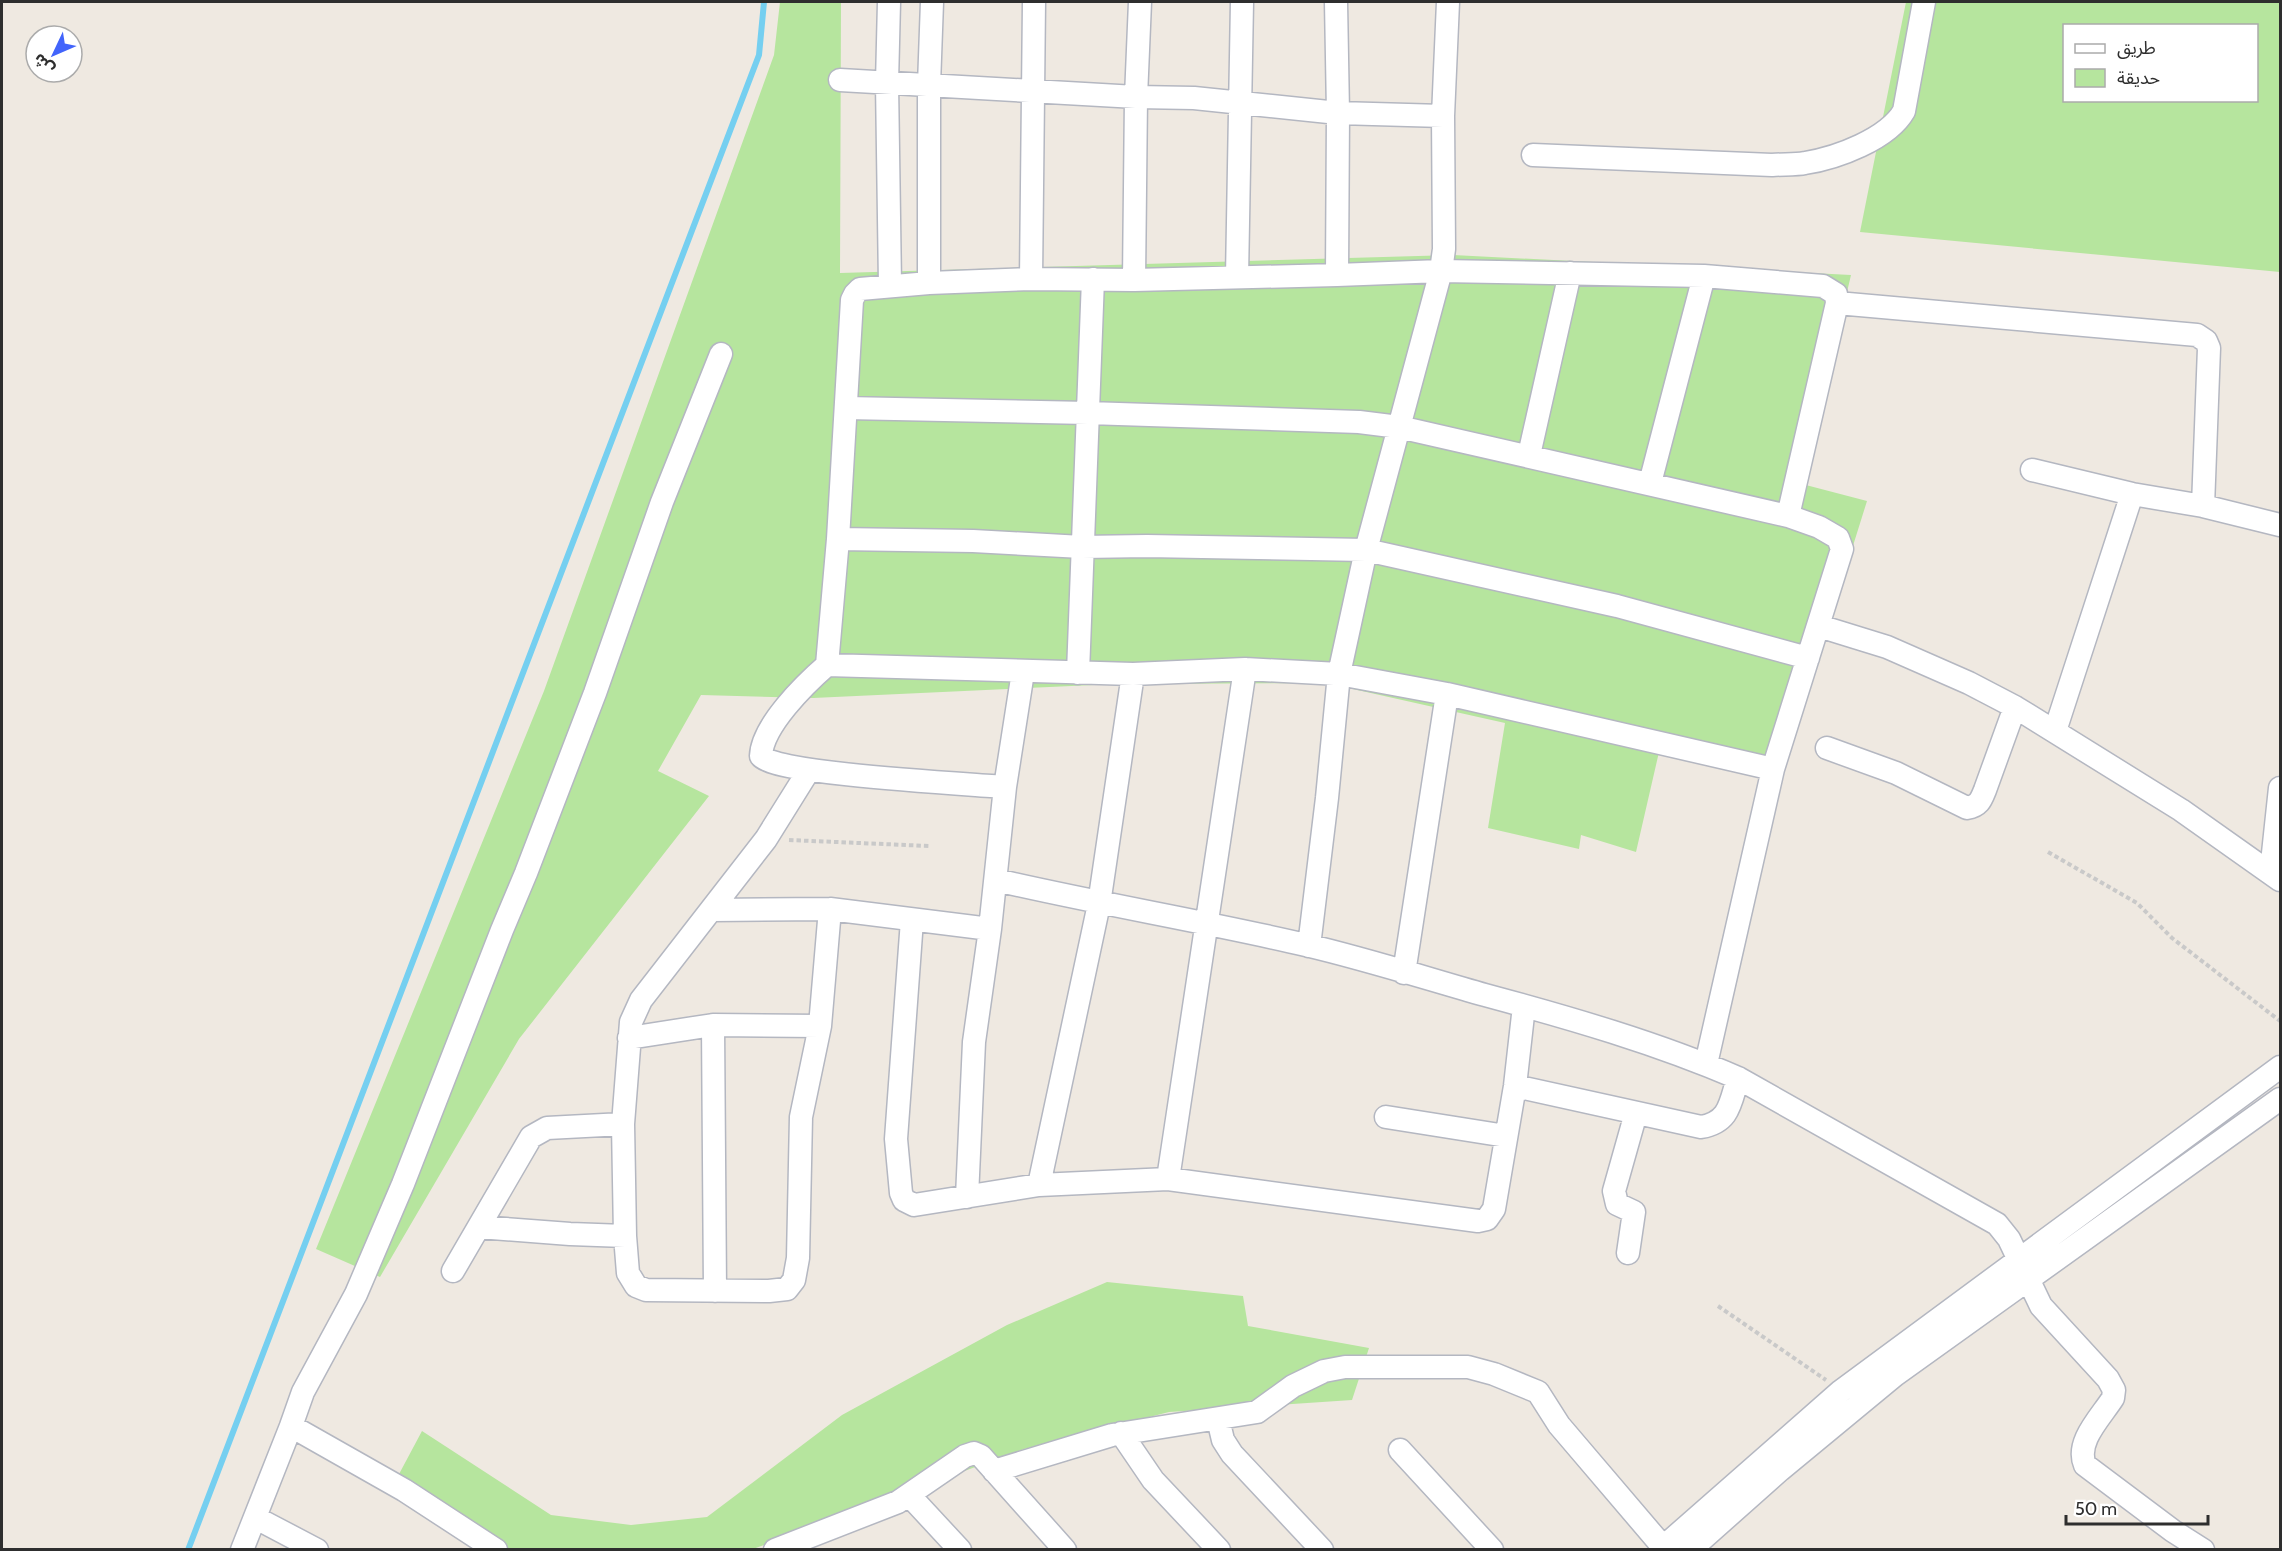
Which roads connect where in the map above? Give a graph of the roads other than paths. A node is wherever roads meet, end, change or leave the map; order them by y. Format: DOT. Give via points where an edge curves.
graph roads {
  1 [pos="889,2"];
  2 [pos="932,2"];
  3 [pos="1034,2"];
  4 [pos="1140,2"];
  5 [pos="1242,2"];
  6 [pos="1336,2"];
  7 [pos="1448,2"];
  8 [pos="1924,2"];
  9 [pos="840,80"];
  10 [pos="887,83"];
  11 [pos="929,85"];
  12 [pos="1032,91"];
  13 [pos="1136,98"];
  14 [pos="1240,104"];
  15 [pos="1338,113"];
  16 [pos="1443,116"];
  17 [pos="1533,155"];
  18 [pos="1441,271"];
  19 [pos="1570,273"];
  20 [pos="1337,276"];
  21 [pos="1704,276"];
  22 [pos="1237,277"];
  23 [pos="1031,279"];
  24 [pos="1093,279"];
  25 [pos="1134,280"];
  26 [pos="929,283"];
  27 [pos="890,285"];
  28 [pos="1837,303"];
  29 [pos="721,354"];
  30 [pos="846,408"];
  31 [pos="1088,413"];
  32 [pos="1399,427"];
  33 [pos="1529,455"];
  34 [pos="2032,470"];
  35 [pos="1650,483"];
  36 [pos="2132,494"];
  37 [pos="2203,506"];
  38 [pos="1788,516"];
  39 [pos="2280,525"];
  40 [pos="838,538"];
  41 [pos="1082,547"];
  42 [pos="1366,550"];
  43 [pos="1819,626"];
  44 [pos="1808,658"];
  45 [pos="827,665"];
  46 [pos="1245,669"];
  47 [pos="1023,672"];
  48 [pos="1078,673"];
  49 [pos="1133,674"];
  50 [pos="1339,674"];
  51 [pos="1447,694"];
  52 [pos="2015,707"];
  53 [pos="2055,731"];
  54 [pos="1827,748"];
  55 [pos="1773,769"];
  56 [pos="809,770"];
  57 [pos="1005,787"];
  58 [pos="2280,788"];
  59 [pos="2276,876"];
  60 [pos="996,880"];
  61 [pos="1099,904"];
  62 [pos="830,909"];
  63 [pos="712,910"];
  64 [pos="912,920"];
  65 [pos="1208,923"];
  66 [pos="990,929"];
  67 [pos="1309,946"];
  68 [pos="1404,973"];
  69 [pos="1524,1006"];
  70 [pos="713,1025"];
  71 [pos="820,1026"];
  72 [pos="628,1038"];
  73 [pos="1706,1064"];
  74 [pos="2280,1067"];
  75 [pos="1738,1078"];
  76 [pos="1515,1086"];
  77 [pos="2280,1099"];
  78 [pos="1636,1113"];
  79 [pos="1386,1117"];
  80 [pos="623,1124"];
  81 [pos="1506,1136"];
  82 [pos="1168,1179"];
  83 [pos="1039,1185"];
  84 [pos="967,1197"];
  85 [pos="479,1227"];
  86 [pos="625,1236"];
  87 [pos="1628,1253"];
  88 [pos="2019,1259"];
  89 [pos="453,1271"];
  90 [pos="2027,1281"];
  91 [pos="715,1291"];
  92 [pos="1218,1419"];
  93 [pos="291,1425"];
  94 [pos="1121,1433"];
  95 [pos="1400,1450"];
  96 [pos="994,1471"];
  97 [pos="909,1495"];
  98 [pos="256,1518"];
  99 [pos="791,1547"];
  100 [pos="1661,1548"];
  101 [pos="242,1550"];
  102 [pos="317,1550"];
  103 [pos="496,1550"];
  104 [pos="960,1550"];
  105 [pos="1065,1550"];
  106 [pos="1219,1550"];
  107 [pos="1322,1550"];
  108 [pos="1492,1550"];
  109 [pos="1690,1550"];
  110 [pos="2203,1550"];
  1 -- 10 [label="street"];
  2 -- 11 [label="street"];
  3 -- 12 [label="street"];
  4 -- 13 [label="street"];
  5 -- 14 [label="street"];
  6 -- 15 [label="street"];
  7 -- 16 [label="street"];
  8 -- 17 [label="street" via="1904,111 1889,129 1840,153 1805,163 1772,165"];
  9 -- 10 [label="street"];
  10 -- 11 [label="street"];
  10 -- 27 [label="street"];
  11 -- 12 [label="street"];
  11 -- 26 [label="street"];
  12 -- 13 [label="street"];
  12 -- 23 [label="street"];
  13 -- 14 [label="street" via="1194,98"];
  13 -- 25 [label="street"];
  14 -- 15 [label="street"];
  14 -- 22 [label="street"];
  15 -- 16 [label="street"];
  15 -- 20 [label="street"];
  16 -- 18 [label="street"];
  18 -- 19 [label="street"];
  18 -- 20 [label="street"];
  18 -- 32 [label="street"];
  19 -- 21 [label="street"];
  19 -- 33 [label="street"];
  20 -- 22 [label="street"];
  21 -- 28 [label="street" via="1823,286 1836,294"];
  21 -- 35 [label="street"];
  22 -- 25 [label="street"];
  23 -- 24 [label="street"];
  23 -- 26 [label="street"];
  24 -- 25 [label="street"];
  24 -- 31 [label="street"];
  26 -- 27 [label="street"];
  27 -- 30 [label="street" via="860,289 855,294"];
  28 -- 37 [label="street" via="2197,335 2209,348"];
  28 -- 38 [label="street"];
  29 -- 93 [label="street" via="662,502 595,693 403,1184 356,1294 303,1392"];
  30 -- 31 [label="street"];
  30 -- 40 [label="street"];
  31 -- 32 [label="street" via="1359,422"];
  31 -- 41 [label="street"];
  32 -- 33 [label="street"];
  32 -- 42 [label="street"];
  33 -- 35 [label="street"];
  34 -- 36 [label="street"];
  35 -- 38 [label="street"];
  36 -- 37 [label="street"];
  36 -- 53 [label="street"];
  37 -- 39 [label="street"];
  38 -- 43 [label="street" via="1819,527 1842,544"];
  40 -- 41 [label="street"];
  40 -- 45 [label="street"];
  41 -- 42 [label="street"];
  41 -- 48 [label="street"];
  42 -- 44 [label="street" via="1617,606"];
  42 -- 50 [label="street"];
  43 -- 44 [label="street"];
  43 -- 52 [label="street" via="1887,647"];
  44 -- 55 [label="street"];
  45 -- 47 [label="street"];
  45 -- 56 [label="street" via="798,692 762,743 760,754 764,760"];
  46 -- 49 [label="street"];
  46 -- 50 [label="street"];
  46 -- 65 [label="street"];
  47 -- 48 [label="street"];
  47 -- 57 [label="street"];
  48 -- 49 [label="street"];
  49 -- 61 [label="street"];
  50 -- 51 [label="street"];
  50 -- 67 [label="street"];
  51 -- 55 [label="street"];
  51 -- 68 [label="street"];
  52 -- 53 [label="street"];
  52 -- 54 [label="street" via="1985,790 1979,802 1967,808 1896,773"];
  53 -- 59 [label="street" via="2181,810"];
  55 -- 73 [label="street"];
  56 -- 57 [label="street"];
  56 -- 63 [label="street" via="766,838"];
  57 -- 60 [label="street"];
  58 -- 59 [label="street"];
  60 -- 61 [label="street"];
  60 -- 66 [label="street"];
  61 -- 65 [label="street"];
  61 -- 83 [label="street"];
  62 -- 63 [label="street"];
  62 -- 64 [label="street"];
  62 -- 71 [label="street"];
  63 -- 72 [label="street" via="641,1000"];
  64 -- 66 [label="street"];
  64 -- 84 [label="street" via="896,1139 901,1193 904,1200 914,1205"];
  65 -- 67 [label="street"];
  65 -- 82 [label="street"];
  66 -- 84 [label="street" via="974,1042"];
  67 -- 68 [label="street"];
  68 -- 69 [label="street"];
  69 -- 73 [label="street"];
  69 -- 76 [label="street"];
  70 -- 71 [label="street"];
  70 -- 72 [label="street"];
  70 -- 91 [label="street"];
  71 -- 91 [label="street" via="801,1117 798,1258 794,1280 787,1289 769,1292"];
  72 -- 80 [label="street"];
  73 -- 75 [label="street"];
  74 -- 88 [label="street"];
  75 -- 78 [label="street" via="1726,1115 1713,1125 1701,1127"];
  75 -- 88 [label="street" via="1997,1224"];
  76 -- 78 [label="street"];
  76 -- 81 [label="street"];
  77 -- 90 [label="street"];
  78 -- 87 [label="street" via="1614,1191 1617,1204 1634,1212"];
  79 -- 81 [label="street"];
  80 -- 85 [label="street" via="539,1131 528,1142"];
  80 -- 86 [label="street"];
  81 -- 82 [label="street" via="1494,1209 1487,1219 1478,1221"];
  82 -- 83 [label="street"];
  83 -- 84 [label="street"];
  85 -- 86 [label="street"];
  85 -- 89 [label="street"];
  86 -- 91 [label="street" via="628,1273 636,1286 646,1290"];
  88 -- 90 [label="street"];
  88 -- 100 [label="street" via="1841,1391"];
  90 -- 109 [label="street" via="1895,1375"];
  90 -- 110 [label="street" via="2041,1306 2114,1390 2113,1398 2085,1440 2085,1466"];
  92 -- 94 [label="street"];
  92 -- 100 [label="street" via="1257,1412 1309,1377 1345,1367 1456,1365 1494,1374 1538,1392 1559,1425"];
  92 -- 107 [label="street" via="1223,1440 1232,1454"];
  93 -- 98 [label="street"];
  93 -- 103 [label="street" via="404,1490"];
  94 -- 96 [label="street"];
  94 -- 106 [label="street" via="1153,1480"];
  95 -- 108 [label="street"];
  96 -- 97 [label="street" via="974,1453"];
  96 -- 105 [label="street"];
  97 -- 99 [label="street"];
  97 -- 104 [label="street"];
  98 -- 101 [label="street"];
  98 -- 102 [label="street"];
}
